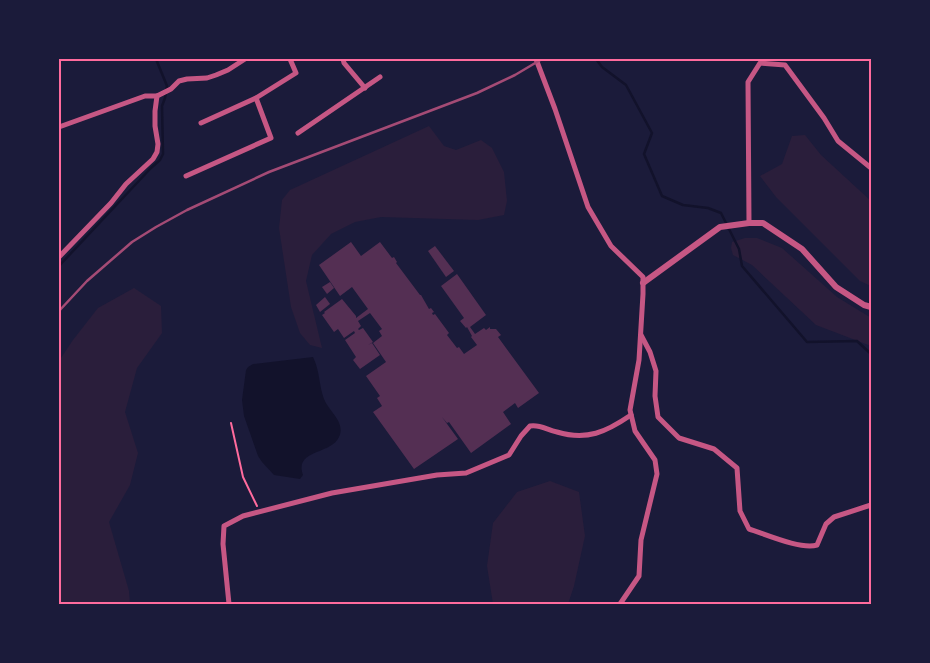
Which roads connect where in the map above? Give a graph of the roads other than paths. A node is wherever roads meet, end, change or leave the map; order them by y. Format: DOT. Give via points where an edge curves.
graph roads {
  1 [pos="245,59"];
  2 [pos="290,59"];
  3 [pos="343,59"];
  4 [pos="536,59"];
  5 [pos="380,78"];
  6 [pos="365,88"];
  7 [pos="159,95"];
  8 [pos="256,98"];
  9 [pos="201,124"];
  10 [pos="59,126"];
  11 [pos="298,133"];
  12 [pos="871,168"];
  13 [pos="186,176"];
  14 [pos="749,222"];
  15 [pos="59,257"];
  16 [pos="643,283"];
  17 [pos="871,307"];
  18 [pos="641,333"];
  19 [pos="631,415"];
  20 [pos="871,505"];
  21 [pos="229,604"];
  22 [pos="620,604"];
  1 -- 7 [label="street" via="216,75 179,81"];
  2 -- 8 [label="street" via="296,73"];
  3 -- 6 [label="street"];
  4 -- 16 [label="street" via="588,207 612,246 643,277"];
  5 -- 6 [label="street"];
  6 -- 11 [label="street"];
  7 -- 10 [label="street" via="145,96"];
  7 -- 15 [label="street" via="155,111 158,144 153,159"];
  8 -- 9 [label="street"];
  8 -- 13 [label="street" via="271,138"];
  12 -- 14 [label="street" via="838,141 785,65 760,63 748,82"];
  14 -- 16 [label="street" via="720,227"];
  14 -- 17 [label="street" via="763,223 802,249 836,287"];
  16 -- 18 [label="street"];
  18 -- 19 [label="street"];
  18 -- 20 [label="street" via="656,371 658,417 679,438 714,449 736,468 740,510 749,529 788,542 817,546 826,524 834,517"];
  19 -- 21 [label="street" via="614,427 589,436 566,435 538,425 530,426 509,455 466,473 332,493 243,516 224,526"];
  19 -- 22 [label="street" via="635,431 655,460 657,474 641,540 639,576"];
}
